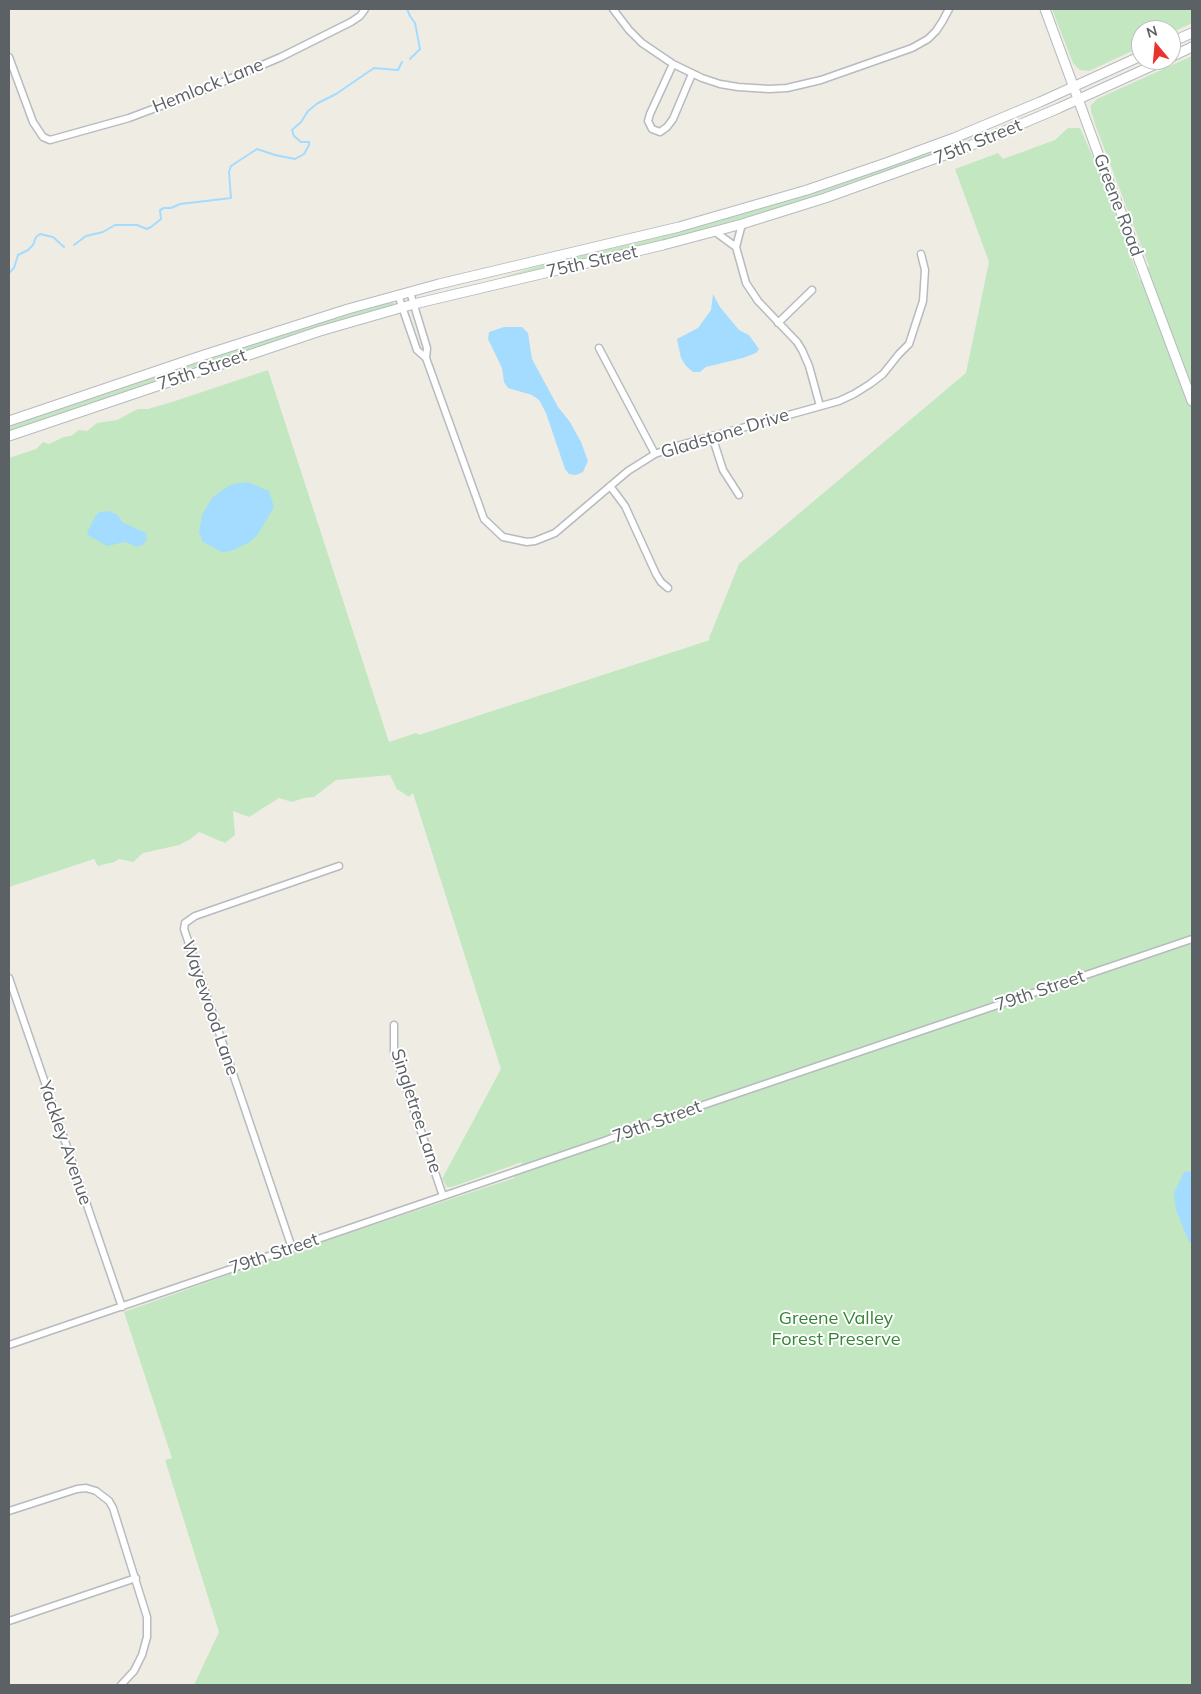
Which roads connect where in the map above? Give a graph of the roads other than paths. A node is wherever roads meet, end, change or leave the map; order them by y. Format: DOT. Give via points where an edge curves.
graph roads {
  1 [pos="364,9"];
  2 [pos="613,9"];
  3 [pos="949,9"];
  4 [pos="1045,9"];
  5 [pos="9,58"];
  6 [pos="1131,61"];
  7 [pos="673,64"];
  8 [pos="1143,70"];
  9 [pos="692,74"];
  10 [pos="1073,88"];
  11 [pos="1078,100"];
  12 [pos="742,224"];
  13 [pos="714,231"];
  14 [pos="736,246"];
  15 [pos="921,254"];
  16 [pos="812,290"];
  17 [pos="410,292"];
  18 [pos="398,295"];
  19 [pos="414,304"];
  20 [pos="402,308"];
  21 [pos="778,323"];
  22 [pos="599,348"];
  23 [pos="426,358"];
  24 [pos="1192,400"];
  25 [pos="820,406"];
  26 [pos="9,422"];
  27 [pos="9,436"];
  28 [pos="712,436"];
  29 [pos="656,454"];
  30 [pos="610,486"];
  31 [pos="739,495"];
  32 [pos="668,588"];
  33 [pos="339,866"];
  34 [pos="1192,939"];
  35 [pos="9,978"];
  36 [pos="394,1025"];
  37 [pos="444,1196"];
  38 [pos="292,1248"];
  39 [pos="122,1307"];
  40 [pos="9,1345"];
  41 [pos="9,1511"];
  42 [pos="136,1578"];
  43 [pos="9,1621"];
  44 [pos="121,1685"];
  1 -- 5 [label="street, Hemlock Lane" via="360,16 343,26 206,89 129,118 50,140 43,137 33,122"];
  2 -- 7 [label="street" via="642,43"];
  3 -- 9 [label="street" via="936,31 912,48 805,84 769,89 738,87"];
  4 -- 10 [label="main road, Greene Road"];
  6 -- 10 [label="main road, 75th Street"];
  7 -- 9 [label="street"];
  7 -- 9 [label="street" via="650,114 648,121 652,129 660,132 673,119"];
  8 -- 11 [label="main road, 75th Street"];
  10 -- 11 [label="main road, Greene Road"];
  10 -- 17 [label="main road, 75th Street" via="928,148 766,203"];
  11 -- 12 [label="main road, 75th Street" via="966,148"];
  11 -- 24 [label="main road, Greene Road"];
  12 -- 13 [label="main road, 75th Street"];
  12 -- 14 [label="street"];
  13 -- 14 [label="street"];
  13 -- 19 [label="main road, 75th Street"];
  14 -- 21 [label="street" via="746,283"];
  15 -- 25 [label="street, Gladstone Drive" via="925,270 923,301 909,344 870,384 846,398"];
  16 -- 21 [label="street"];
  17 -- 18 [label="main road, 75th Street"];
  17 -- 19 [label="street, Gladstone Drive"];
  18 -- 20 [label="street, Gladstone Drive"];
  18 -- 26 [label="main road, 75th Street" via="298,324"];
  19 -- 20 [label="main road, 75th Street"];
  19 -- 23 [label="street, Gladstone Drive" via="427,348"];
  20 -- 23 [label="street, Gladstone Drive" via="417,350"];
  20 -- 27 [label="main road, 75th Street" via="291,341"];
  21 -- 25 [label="street" via="802,350"];
  22 -- 29 [label="street"];
  23 -- 30 [label="street, Gladstone Drive" via="484,519 504,537 535,542 550,536"];
  25 -- 28 [label="street, Gladstone Drive"];
  28 -- 29 [label="street, Gladstone Drive"];
  28 -- 31 [label="street" via="723,470"];
  29 -- 30 [label="street, Gladstone Drive" via="640,462"];
  30 -- 32 [label="street" via="625,506 656,574"];
  33 -- 38 [label="street, Wayewood Lane" via="195,916 185,923 184,929"];
  34 -- 37 [label="street, 79th Street"];
  35 -- 39 [label="street, Yackley Avenue"];
  36 -- 37 [label="street, Singletree Lane" via="394,1052"];
  37 -- 38 [label="street, 79th Street"];
  38 -- 39 [label="street, 79th Street"];
  39 -- 40 [label="street, 79th Street"];
  41 -- 42 [label="street" via="76,1489 86,1488 100,1493 113,1508"];
  42 -- 43 [label="street"];
  42 -- 44 [label="street" via="147,1617 147,1637 140,1661"];
}
